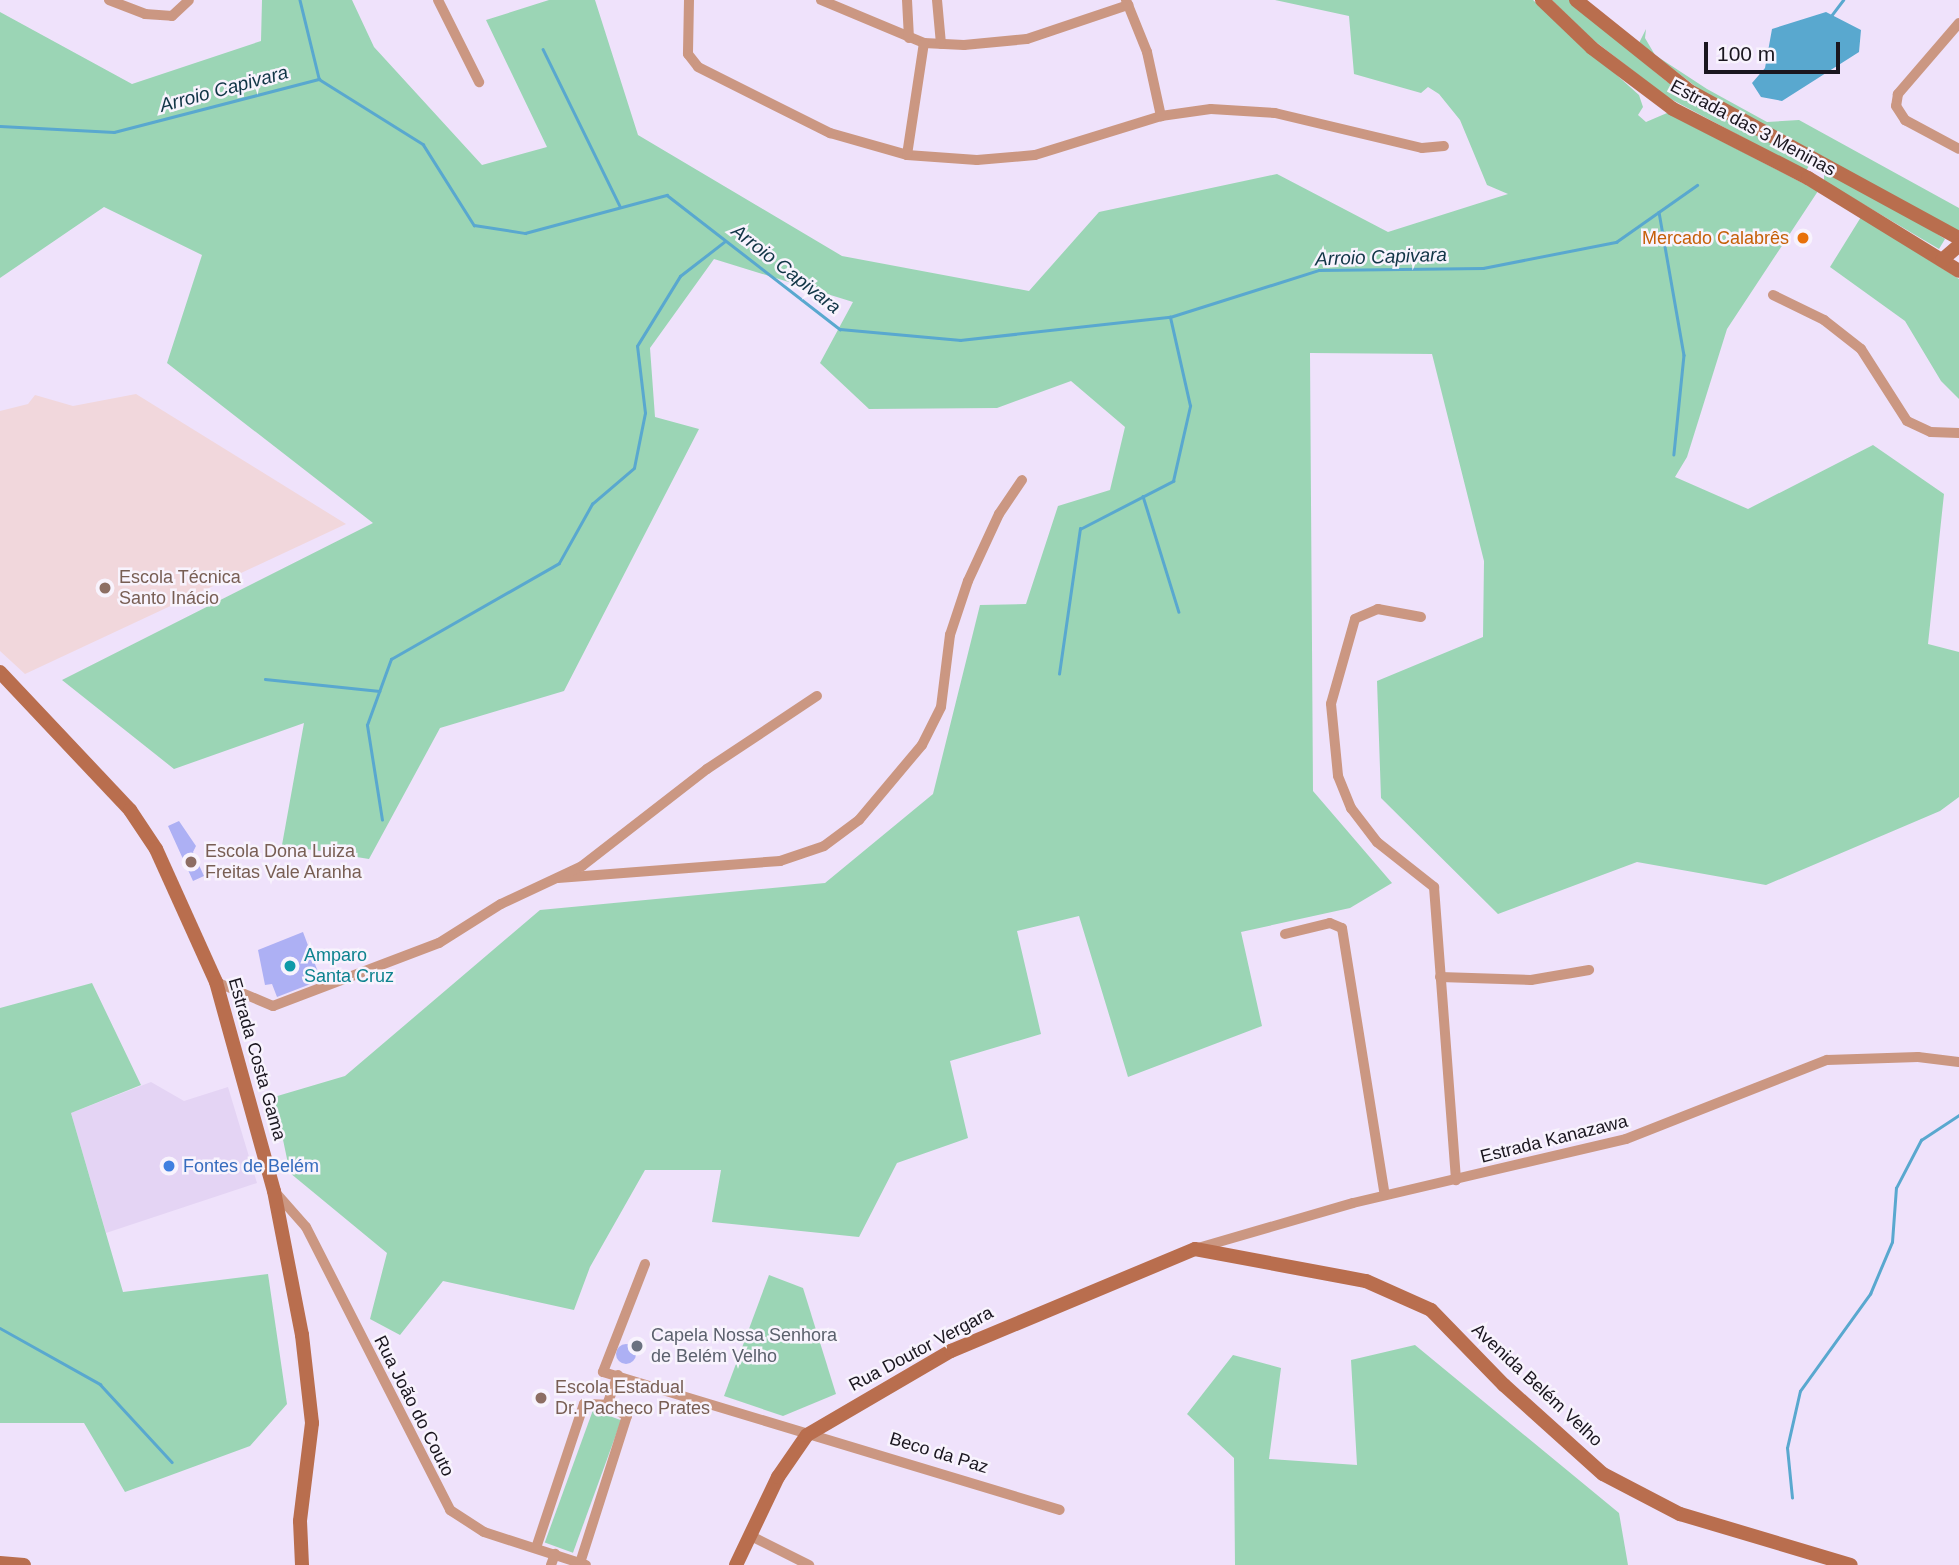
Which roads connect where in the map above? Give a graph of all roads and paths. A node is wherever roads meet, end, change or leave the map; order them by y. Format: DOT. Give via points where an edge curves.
graph roads {
  1 [pos="108,0"];
  2 [pos="189,0"];
  3 [pos="438,0"];
  4 [pos="689,0"];
  5 [pos="821,0"];
  6 [pos="907,0"];
  7 [pos="937,0"];
  8 [pos="1542,0"];
  9 [pos="1576,0"];
  10 [pos="1127,2"];
  11 [pos="1959,23"];
  12 [pos="909,38"];
  13 [pos="924,43"];
  14 [pos="941,44"];
  15 [pos="478,82"];
  16 [pos="1161,116"];
  17 [pos="1444,146"];
  18 [pos="1959,149"];
  19 [pos="907,155"];
  20 [pos="1816,160"];
  21 [pos="1808,178"];
  22 [pos="1959,238"];
  23 [pos="1959,245"];
  24 [pos="1942,260"];
  25 [pos="1959,271"];
  26 [pos="1773,295"];
  27 [pos="1959,433"];
  28 [pos="1022,480"];
  29 [pos="1421,617"];
  30 [pos="0,672"];
  31 [pos="817,696"];
  32 [pos="558,878"];
  33 [pos="1285,934"];
  34 [pos="1589,970"];
  35 [pos="1440,977"];
  36 [pos="216,982"];
  37 [pos="1959,1062"];
  38 [pos="1456,1180"];
  39 [pos="274,1191"];
  40 [pos="1385,1195"];
  41 [pos="1195,1249"];
  42 [pos="645,1264"];
  43 [pos="618,1375"];
  44 [pos="607,1405"];
  45 [pos="807,1435"];
  46 [pos="1060,1510"];
  47 [pos="753,1537"];
  48 [pos="536,1548"];
  49 [pos="555,1554"];
  50 [pos="0,1563"];
  51 [pos="583,1564"];
  52 [pos="24,1565"];
  53 [pos="302,1565"];
  54 [pos="551,1565"];
  55 [pos="736,1565"];
  56 [pos="809,1565"];
  57 [pos="1851,1565"];
  1 -- 2 [label="street" via="145,14 172,16"];
  3 -- 15 [label="street"];
  4 -- 19 [label="street" via="688,54 698,67 830,133"];
  5 -- 12 [label="street"];
  6 -- 12 [label="street"];
  7 -- 14 [label="street"];
  8 -- 21 [label="main road, Estrada das 3 Meninas" via="1592,48 1673,109"];
  9 -- 20 [label="main road, Estrada das 3 Meninas" via="1691,92"];
  10 -- 14 [label="street" via="1027,40"];
  10 -- 16 [label="street" via="1149,60"];
  11 -- 18 [label="street" via="1896,100 1905,120"];
  12 -- 13 [label="street"];
  13 -- 14 [label="street"];
  13 -- 19 [label="street"];
  16 -- 17 [label="street" via="1211,109 1259,111 1422,148"];
  16 -- 19 [label="street" via="1035,155 977,160"];
  20 -- 21 [label="main road"];
  20 -- 22 [label="main road, Estrada das 3 Meninas"];
  21 -- 24 [label="main road, Estrada das 3 Meninas"];
  23 -- 24 [label="main road"];
  24 -- 25 [label="main road, Estrada das 3 Meninas"];
  26 -- 27 [label="street" via="1824,320 1861,349 1907,421 1931,432"];
  28 -- 32 [label="street" via="999,514 968,581 950,635 941,707 922,745 859,820 824,846 780,861"];
  29 -- 35 [label="street" via="1378,609 1354,619 1331,704 1338,776 1351,808 1377,842 1434,887"];
  30 -- 36 [label="main road, Estrada Costa Gama" via="130,810 156,849"];
  31 -- 32 [label="street" via="697,776 583,866"];
  32 -- 36 [label="street" via="501,904 439,943 286,1003 263,1004"];
  33 -- 40 [label="street" via="1331,923 1342,928"];
  34 -- 35 [label="street" via="1531,979"];
  35 -- 38 [label="street"];
  36 -- 39 [label="main road, Estrada Costa Gama"];
  37 -- 38 [label="street, Estrada Kanazawa" via="1918,1057 1827,1060 1626,1139"];
  38 -- 40 [label="street, Estrada Kanazawa"];
  39 -- 48 [label="street, Rua João do Couto" via="306,1227 450,1510 484,1532"];
  39 -- 53 [label="main road, Estrada Costa Gama" via="302,1335 312,1423 300,1521"];
  40 -- 41 [label="street, Estrada Kanazawa"];
  41 -- 45 [label="main road, Rua Doutor Vergara" via="951,1351"];
  41 -- 57 [label="main road, Avenida Belém Velho" via="1366,1281 1432,1310 1504,1385 1603,1474 1680,1514"];
  42 -- 43 [label="street" via="601,1367"];
  43 -- 44 [label="street"];
  43 -- 45 [label="street, Beco da Paz"];
  44 -- 48 [label="street" via="584,1404"];
  44 -- 51 [label="street" via="627,1416"];
  45 -- 46 [label="street, Beco da Paz" via="824,1435"];
  45 -- 47 [label="main road, Rua Doutor Vergara" via="778,1477"];
  47 -- 55 [label="main road, Rua Doutor Vergara"];
  47 -- 56 [label="street"];
  48 -- 49 [label="street, Rua João do Couto"];
  49 -- 51 [label="street, Rua João do Couto"];
  49 -- 54 [label="street"];
  50 -- 52 [label="main road"];
}
